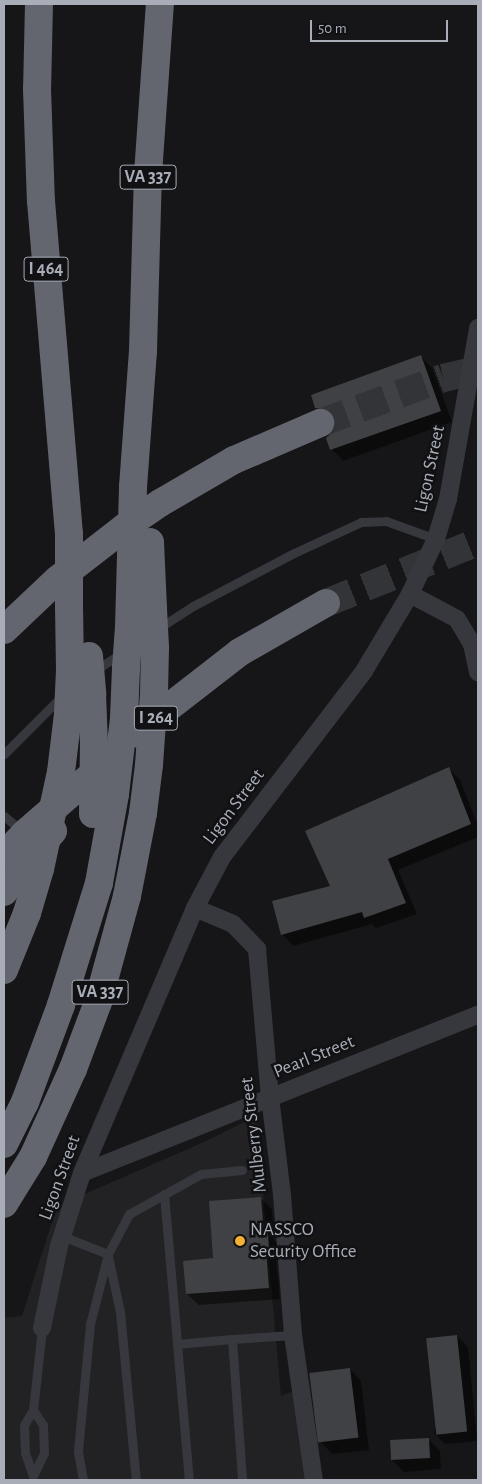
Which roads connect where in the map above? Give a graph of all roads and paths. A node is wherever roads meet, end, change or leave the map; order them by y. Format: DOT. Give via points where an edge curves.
graph roads {
  1 [pos="39,4"];
  2 [pos="160,4"];
  3 [pos="478,328"];
  4 [pos="320,423"];
  5 [pos="436,539"];
  6 [pos="140,549"];
  7 [pos="410,594"];
  8 [pos="326,603"];
  9 [pos="4,630"];
  10 [pos="141,639"];
  11 [pos="80,663"];
  12 [pos="478,672"];
  13 [pos="134,723"];
  14 [pos="4,754"];
  15 [pos="14,825"];
  16 [pos="4,855"];
  17 [pos="4,892"];
  18 [pos="195,908"];
  19 [pos="78,948"];
  20 [pos="4,970"];
  21 [pos="478,1015"];
  22 [pos="270,1097"];
  23 [pos="4,1144"];
  24 [pos="242,1170"];
  25 [pos="82,1173"];
  26 [pos="164,1194"];
  27 [pos="4,1204"];
  28 [pos="62,1236"];
  29 [pos="108,1254"];
  30 [pos="42,1328"];
  31 [pos="293,1335"];
  32 [pos="232,1339"];
  33 [pos="177,1344"];
  34 [pos="33,1410"];
  35 [pos="33,1478"];
  36 [pos="82,1480"];
  37 [pos="136,1480"];
  38 [pos="189,1480"];
  39 [pos="242,1480"];
  40 [pos="314,1480"];
  1 -- 11 [label="highway, I 464, bridge" via="37,89 42,210"];
  2 -- 6 [label="highway, VA 337" via="148,174"];
  3 -- 5 [label="street, Ligon Street" via="448,500"];
  4 -- 9 [label="highway" via="234,460 160,503 58,579"];
  5 -- 7 [label="street, Ligon Street"];
  5 -- 10 [label="lane" via="386,521 361,522 202,601"];
  6 -- 10 [label="highway"];
  6 -- 10 [label="highway, VA 337, bridge" via="153,609"];
  7 -- 12 [label="street" via="457,619 472,644"];
  7 -- 18 [label="street, Ligon Street" via="364,671 222,857"];
  8 -- 13 [label="highway, I 264" via="240,652 164,711"];
  10 -- 13 [label="highway, bridge" via="126,668"];
  10 -- 14 [label="lane" via="65,693"];
  10 -- 27 [label="highway, VA 337, bridge" via="154,694 143,813 127,896 98,1002 73,1069 33,1157"];
  11 -- 19 [label="highway, bridge" via="92,694 94,743 93,814"];
  11 -- 20 [label="highway, bridge" via="40,869 27,913"];
  13 -- 15 [label="highway, I 264"];
  13 -- 17 [label="highway"];
  13 -- 19 [label="highway, bridge" via="115,794 99,883"];
  15 -- 16 [label="highway, I 264"];
  18 -- 22 [label="street, Mulberry Street" via="234,924 257,949"];
  18 -- 25 [label="street, Ligon Street"];
  19 -- 23 [label="highway" via="42,1060"];
  21 -- 22 [label="street, Pearl Street"];
  22 -- 25 [label="street, Pearl Street"];
  22 -- 31 [label="street, Mulberry Street"];
  24 -- 26 [label="lane" via="202,1174"];
  25 -- 28 [label="street, Ligon Street"];
  26 -- 29 [label="lane" via="129,1214"];
  26 -- 33 [label="lane"];
  28 -- 29 [label="lane"];
  28 -- 30 [label="street, Ligon Street"];
  29 -- 36 [label="lane" via="90,1324 78,1451"];
  29 -- 37 [label="lane" via="120,1312"];
  30 -- 34 [label="lane"];
  31 -- 32 [label="lane"];
  31 -- 40 [label="street, Mulberry Street"];
  32 -- 33 [label="lane"];
  32 -- 39 [label="lane"];
  33 -- 38 [label="lane"];
  34 -- 35 [label="lane" via="24,1425 25,1452"];
  34 -- 35 [label="lane" via="43,1425 44,1453"];
}
